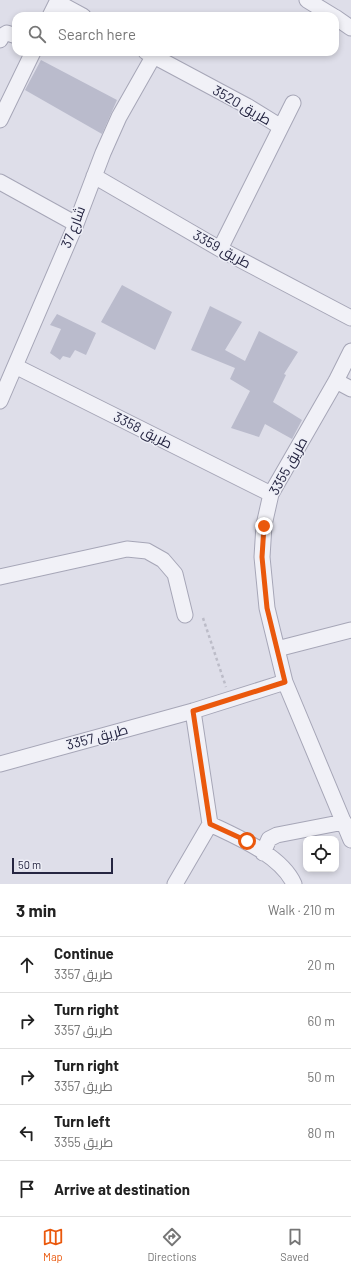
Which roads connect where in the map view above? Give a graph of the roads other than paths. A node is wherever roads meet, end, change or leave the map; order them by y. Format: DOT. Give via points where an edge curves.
graph roads {
  1 [pos="307,0"];
  2 [pos="58,1"];
  3 [pos="52,12"];
  4 [pos="76,12"];
  5 [pos="326,12"];
  6 [pos="339,20"];
  7 [pos="351,28"];
  8 [pos="12,35"];
  9 [pos="0,40"];
  10 [pos="31,56"];
  11 [pos="148,56"];
  12 [pos="153,56"];
  13 [pos="293,103"];
  14 [pos="1,115"];
  15 [pos="281,127"];
  16 [pos="94,176"];
  17 [pos="0,182"];
  18 [pos="76,224"];
  19 [pos="220,249"];
  20 [pos="351,318"];
  21 [pos="351,352"];
  22 [pos="16,366"];
  23 [pos="336,381"];
  24 [pos="351,389"];
  25 [pos="0,401"];
  26 [pos="271,494"];
  27 [pos="0,577"];
  28 [pos="186,615"];
  29 [pos="351,630"];
  30 [pos="277,649"];
  31 [pos="285,682"];
  32 [pos="193,711"];
  33 [pos="0,764"];
  34 [pos="210,824"];
  35 [pos="349,831"];
  36 [pos="263,853"];
  37 [pos="175,884"];
  38 [pos="294,884"];
  1 -- 5 [label="street"];
  2 -- 3 [label="street"];
  2 -- 4 [label="street"];
  6 -- 7 [label="street"];
  8 -- 9 [label="street" via="7,33"];
  10 -- 14 [label="street"];
  11 -- 16 [label="street, شارع 37"];
  12 -- 15 [label="street, طريق 3520"];
  13 -- 15 [label="street"];
  15 -- 19 [label="street, طريق 3520"];
  16 -- 18 [label="street, شارع 37"];
  16 -- 19 [label="street, طريق 3359"];
  17 -- 18 [label="street"];
  18 -- 22 [label="street, شارع 37"];
  19 -- 20 [label="street, طريق 3359"];
  21 -- 23 [label="street, طريق 3355"];
  22 -- 25 [label="street, شارع 37"];
  22 -- 26 [label="street, طريق 3358"];
  23 -- 24 [label="street"];
  23 -- 26 [label="street, طريق 3355"];
  26 -- 30 [label="street, طريق 3355" via="264,526 262,557 267,608"];
  27 -- 28 [label="street" via="127,549 147,552 163,560 175,574"];
  29 -- 30 [label="street"];
  30 -- 31 [label="street, طريق 3355"];
  31 -- 32 [label="street, طريق 3357"];
  31 -- 35 [label="street, طريق 3355"];
  32 -- 33 [label="street, طريق 3357"];
  32 -- 34 [label="street"];
  34 -- 36 [label="street" via="247,841"];
  34 -- 37 [label="street"];
  35 -- 36 [label="street" via="277,835 269,839"];
  36 -- 38 [label="street" via="291,876"];
}
